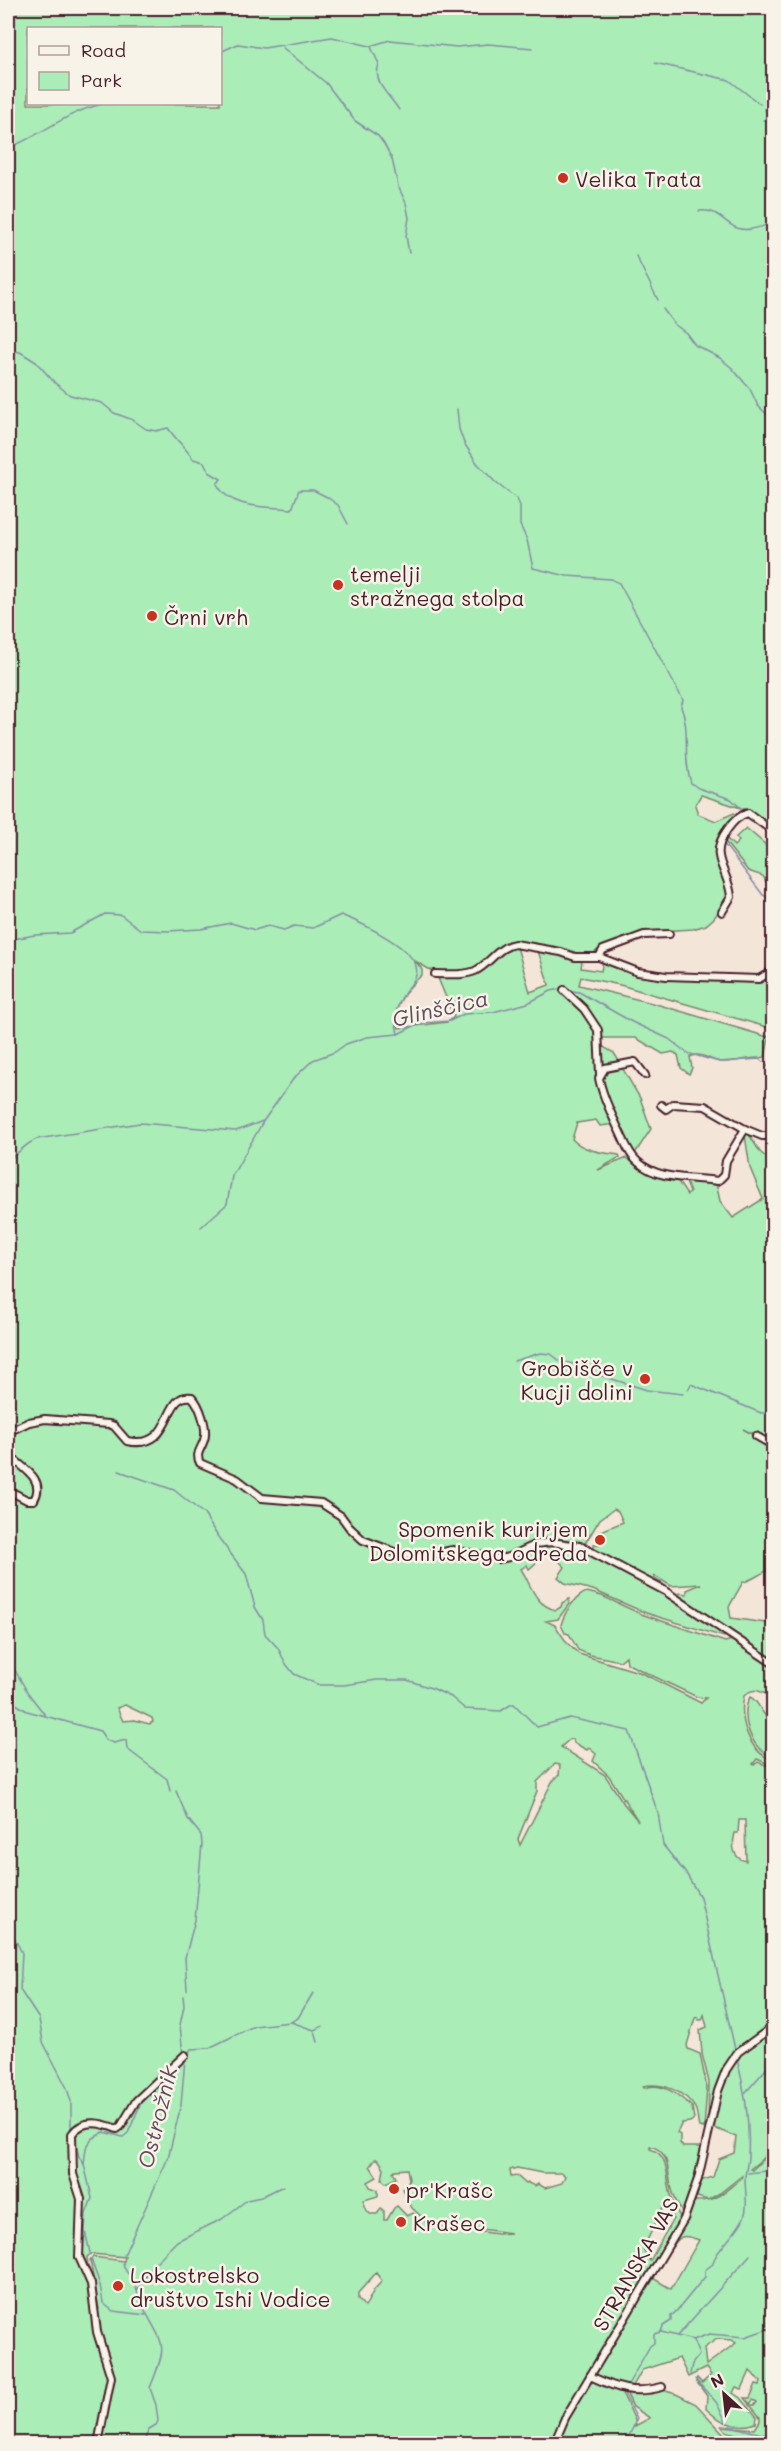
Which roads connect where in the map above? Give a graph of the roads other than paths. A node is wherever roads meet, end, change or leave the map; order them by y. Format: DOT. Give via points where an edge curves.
graph roads {
  1 [pos="774,832"];
  2 [pos="722,912"];
  3 [pos="669,934"];
  4 [pos="599,957"];
  5 [pos="774,970"];
  6 [pos="435,974"];
  7 [pos="564,990"];
  8 [pos="600,1074"];
  9 [pos="645,1075"];
  10 [pos="661,1106"];
  11 [pos="745,1129"];
  12 [pos="774,1136"];
  13 [pos="8,1432"];
  14 [pos="756,1436"];
  15 [pos="774,1446"];
  16 [pos="8,1454"];
  17 [pos="8,1490"];
  18 [pos="774,1664"];
  19 [pos="774,2026"];
  20 [pos="185,2055"];
  21 [pos="590,2376"];
  22 [pos="662,2387"];
  23 [pos="98,2444"];
  24 [pos="554,2444"];
  1 -- 2 [label="street" via="748,813 733,821 722,838 718,856 731,897"];
  3 -- 4 [label="street" via="644,935 603,950"];
  4 -- 5 [label="street" via="638,972 666,976 759,979"];
  4 -- 6 [label="street" via="575,957 515,944 475,970"];
  7 -- 8 [label="street" via="598,1030"];
  8 -- 9 [label="street" via="604,1068 635,1062"];
  8 -- 11 [label="street" via="608,1106 634,1158 670,1177 721,1179 729,1155"];
  10 -- 11 [label="street" via="705,1106"];
  11 -- 12 [label="street"];
  13 -- 18 [label="street" via="29,1422 59,1419 109,1424 128,1441 144,1442 161,1431 180,1398 192,1397 197,1402 205,1439 198,1453 200,1463 237,1479 262,1498 314,1501 333,1509 363,1540 412,1556 453,1550 499,1558 537,1544 580,1546 665,1591"];
  14 -- 15 [label="street"];
  16 -- 17 [label="street" via="29,1471 38,1491 34,1500 27,1500"];
  19 -- 21 [label="street, STRANSKA VAS" via="738,2052 726,2070 684,2219"];
  20 -- 23 [label="street" via="136,2101 117,2129 93,2122 72,2133 73,2174 81,2199 80,2257 91,2284 97,2332 111,2377"];
  21 -- 22 [label="street" via="631,2391"];
  21 -- 24 [label="street, STRANSKA VAS"];
}
